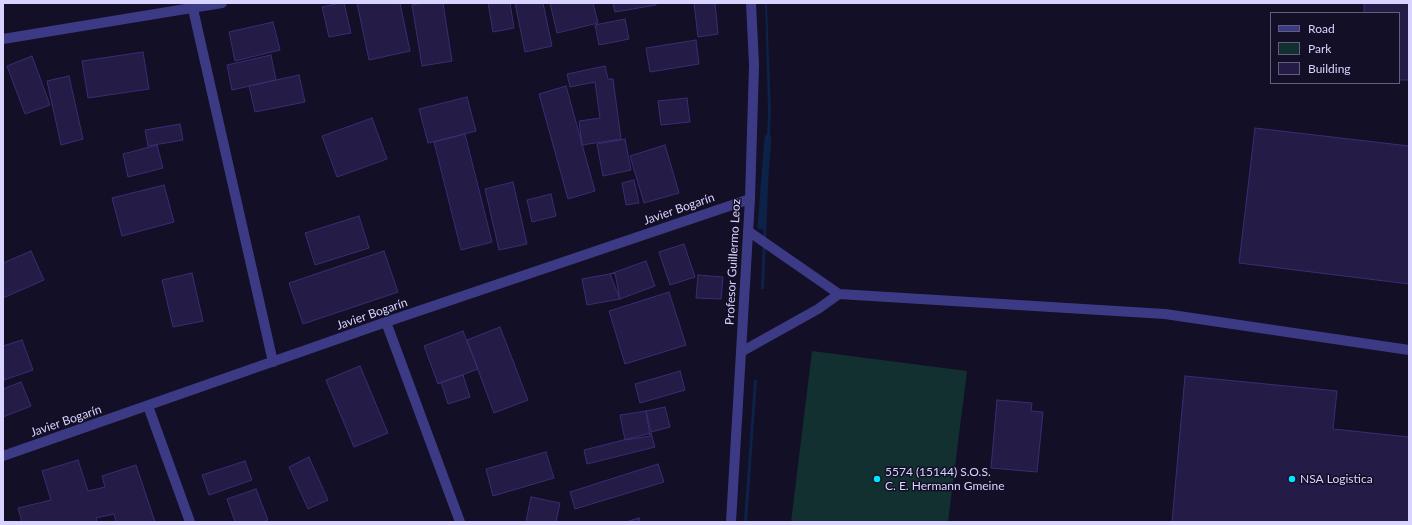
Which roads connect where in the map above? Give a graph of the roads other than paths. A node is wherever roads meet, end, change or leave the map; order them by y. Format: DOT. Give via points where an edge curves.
graph roads {
  1 [pos="222,3"];
  2 [pos="751,3"];
  3 [pos="193,6"];
  4 [pos="3,39"];
  5 [pos="750,199"];
  6 [pos="748,231"];
  7 [pos="839,294"];
  8 [pos="386,322"];
  9 [pos="1409,350"];
  10 [pos="741,352"];
  11 [pos="273,362"];
  12 [pos="148,406"];
  13 [pos="3,456"];
  14 [pos="190,522"];
  15 [pos="460,522"];
  16 [pos="731,522"];
  1 -- 3 [label="street"];
  2 -- 5 [label="street, Profesor Guillermo Leoz" via="754,65"];
  3 -- 4 [label="street"];
  3 -- 11 [label="street"];
  5 -- 6 [label="street, Profesor Guillermo Leoz"];
  5 -- 8 [label="street, Javier Bogarín"];
  6 -- 7 [label="street"];
  6 -- 10 [label="street, Profesor Guillermo Leoz"];
  7 -- 9 [label="street" via="1165,314"];
  7 -- 10 [label="street" via="818,309"];
  8 -- 11 [label="street, Javier Bogarín"];
  8 -- 15 [label="street"];
  10 -- 16 [label="street, Profesor Guillermo Leoz"];
  11 -- 12 [label="street, Javier Bogarín"];
  12 -- 13 [label="street, Javier Bogarín"];
  12 -- 14 [label="street"];
}
